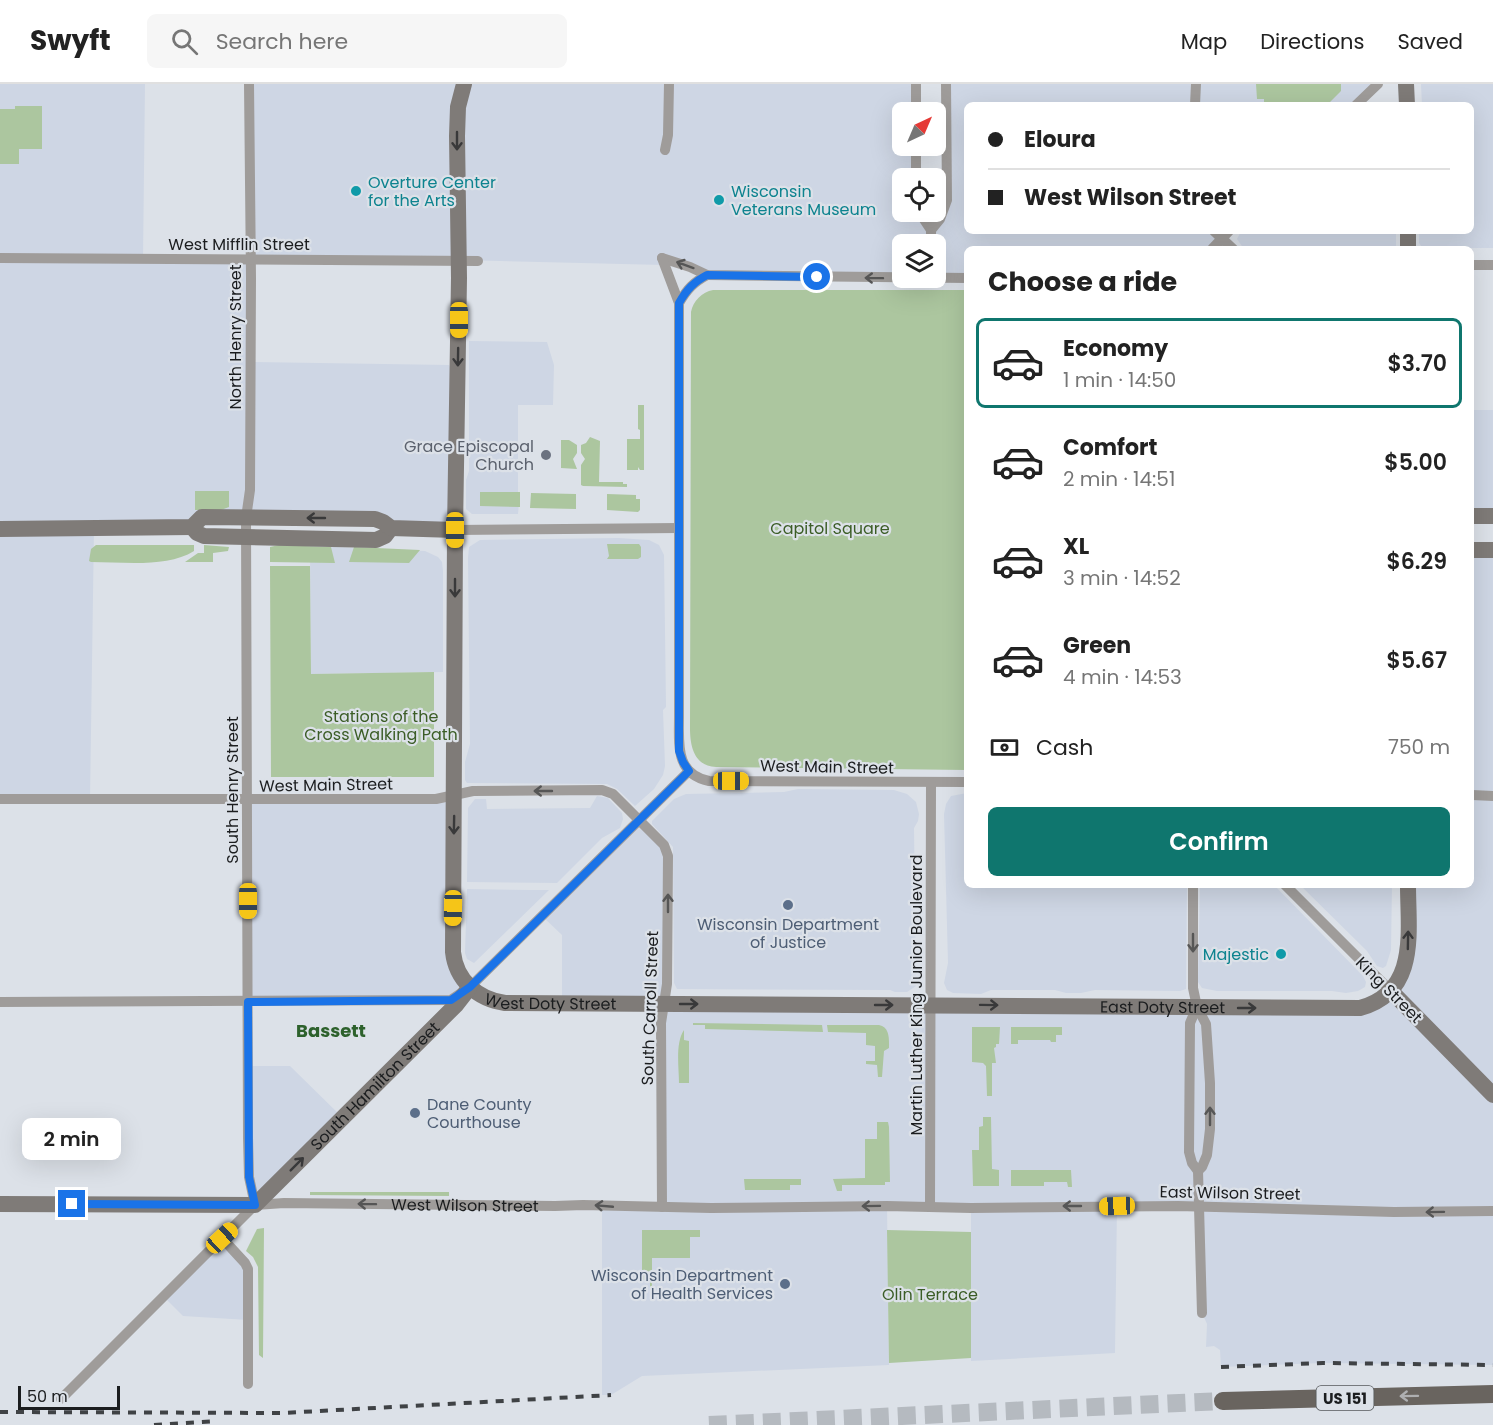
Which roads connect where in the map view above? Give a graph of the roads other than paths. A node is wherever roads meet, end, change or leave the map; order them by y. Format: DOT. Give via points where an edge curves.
graph roads {
  1 [pos="249,84"];
  2 [pos="465,84"];
  3 [pos="669,84"];
  4 [pos="916,84"];
  5 [pos="946,84"];
  6 [pos="1196,84"];
  7 [pos="1377,84"];
  8 [pos="1406,84"];
  9 [pos="916,102"];
  10 [pos="1195,102"];
  11 [pos="1359,102"];
  12 [pos="1407,102"];
  13 [pos="665,150"];
  14 [pos="926,222"];
  15 [pos="931,230"];
  16 [pos="931,234"];
  17 [pos="0,258"];
  18 [pos="250,259"];
  19 [pos="459,260"];
  20 [pos="478,261"];
  21 [pos="1474,265"];
  22 [pos="1493,265"];
  23 [pos="707,275"];
  24 [pos="892,277"];
  25 [pos="946,278"];
  26 [pos="964,278"];
  27 [pos="679,303"];
  28 [pos="1474,516"];
  29 [pos="1493,516"];
  30 [pos="246,518"];
  31 [pos="192,527"];
  32 [pos="391,528"];
  33 [pos="679,528"];
  34 [pos="0,529"];
  35 [pos="455,530"];
  36 [pos="246,537"];
  37 [pos="1474,550"];
  38 [pos="1493,550"];
  39 [pos="689,771"];
  40 [pos="964,782"];
  41 [pos="931,783"];
  42 [pos="1474,795"];
  43 [pos="454,796"];
  44 [pos="1493,796"];
  45 [pos="0,800"];
  46 [pos="247,801"];
  47 [pos="639,820"];
  48 [pos="1193,888"];
  49 [pos="1288,888"];
  50 [pos="1408,888"];
  51 [pos="470,987"];
  52 [pos="1389,990"];
  53 [pos="0,1002"];
  54 [pos="248,1002"];
  55 [pos="664,1004"];
  56 [pos="930,1005"];
  57 [pos="1197,1007"];
  58 [pos="1493,1095"];
  59 [pos="1198,1171"];
  60 [pos="0,1204"];
  61 [pos="255,1205"];
  62 [pos="930,1207"];
  63 [pos="1199,1207"];
  64 [pos="662,1208"];
  65 [pos="1493,1211"];
  66 [pos="222,1238"];
  67 [pos="1202,1313"];
  68 [pos="248,1384"];
  69 [pos="1493,1394"];
  70 [pos="61,1399"];
  71 [pos="1223,1401"];
  1 -- 18 [label="street, North Henry Street"];
  2 -- 19 [label="street, one-way" via="457,118"];
  3 -- 13 [label="street"];
  4 -- 9 [label="street"];
  5 -- 15 [label="street" via="947,200"];
  6 -- 10 [label="street"];
  7 -- 11 [label="street"];
  8 -- 12 [label="street"];
  14 -- 15 [label="street"];
  15 -- 16 [label="street"];
  17 -- 18 [label="street, West Mifflin Street"];
  18 -- 19 [label="street, West Mifflin Street"];
  18 -- 30 [label="street, North Henry Street" via="250,490"];
  19 -- 20 [label="street, West Mifflin Street"];
  19 -- 35 [label="street, one-way"];
  21 -- 22 [label="street"];
  24 -- 23 [label="street, one-way"];
  23 -- 27 [label="street" via="695,282"];
  23 -- 27 [label="street, one-way" via="662,258"];
  25 -- 26 [label="street"];
  27 -- 33 [label="street"];
  28 -- 29 [label="street"];
  30 -- 31 [label="street" via="202,517"];
  32 -- 30 [label="street, one-way" via="375,519"];
  30 -- 36 [label="street, South Henry Street"];
  31 -- 34 [label="street"];
  31 -- 36 [label="street" via="204,536"];
  32 -- 35 [label="street"];
  32 -- 36 [label="street" via="376,540"];
  33 -- 35 [label="street"];
  33 -- 39 [label="street" via="679,751"];
  35 -- 43 [label="street, one-way"];
  36 -- 46 [label="street, South Henry Street"];
  37 -- 38 [label="street"];
  39 -- 41 [label="street, West Main Street" via="709,781"];
  39 -- 47 [label="street, South Hamilton Street"];
  40 -- 41 [label="street, West Main Street"];
  41 -- 56 [label="street, Martin Luther King Junior Boulevard"];
  42 -- 44 [label="street"];
  43 -- 46 [label="street, West Main Street"];
  47 -- 43 [label="street, West Main Street, one-way" via="606,791 473,791"];
  43 -- 51 [label="street, one-way" via="453,952 457,970"];
  45 -- 46 [label="street, West Main Street"];
  46 -- 54 [label="street, South Henry Street"];
  47 -- 51 [label="street, South Hamilton Street"];
  55 -- 47 [label="street, South Carroll Street, one-way" via="668,856 664,845"];
  48 -- 57 [label="street, one-way" via="1193,988"];
  49 -- 52 [label="street, King Street"];
  52 -- 50 [label="street, one-way" via="1401,976 1408,953"];
  51 -- 54 [label="street, West Doty Street" via="451,1000"];
  51 -- 55 [label="street, West Doty Street" via="481,996 505,1003"];
  61 -- 51 [label="street, South Hamilton Street, one-way"];
  57 -- 52 [label="street, East Doty Street, one-way" via="1360,1008 1376,1002"];
  52 -- 58 [label="street, King Street"];
  53 -- 54 [label="street, West Doty Street"];
  54 -- 61 [label="street, South Henry Street" via="249,1177"];
  55 -- 56 [label="street, West Doty Street, one-way"];
  55 -- 64 [label="street, South Carroll Street"];
  56 -- 57 [label="street, East Doty Street, one-way"];
  56 -- 62 [label="street, Martin Luther King Junior Boulevard"];
  57 -- 59 [label="street" via="1190,1023 1189,1152"];
  59 -- 57 [label="street, one-way" via="1207,1155 1210,1099 1206,1024"];
  59 -- 63 [label="street"];
  60 -- 61 [label="street, West Wilson Street"];
  64 -- 61 [label="street, West Wilson Street, one-way"];
  61 -- 66 [label="street, South Hamilton Street"];
  63 -- 62 [label="street, East Wilson Street, one-way"];
  62 -- 64 [label="street, West Wilson Street, one-way"];
  65 -- 63 [label="street, East Wilson Street, one-way"];
  63 -- 67 [label="street"];
  66 -- 68 [label="street" via="248,1269"];
  66 -- 70 [label="street, South Hamilton Street"];
  69 -- 71 [label="main road, US 151, one-way"];
}
